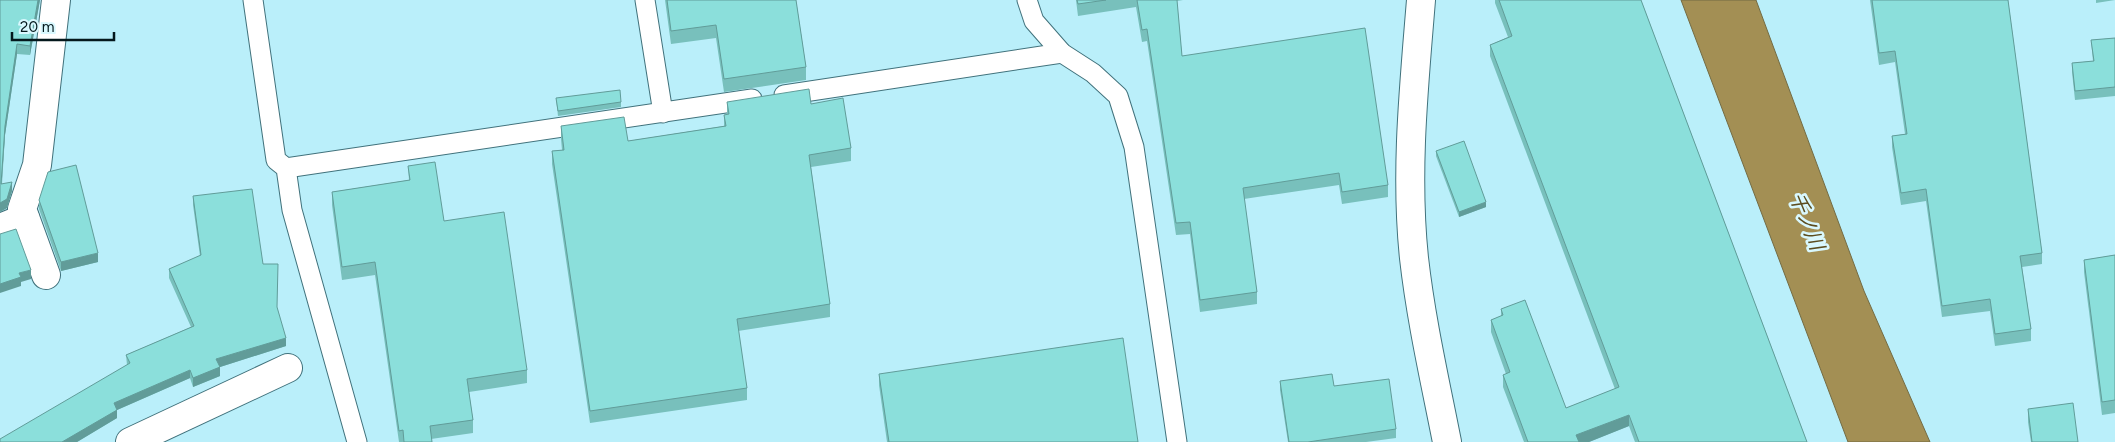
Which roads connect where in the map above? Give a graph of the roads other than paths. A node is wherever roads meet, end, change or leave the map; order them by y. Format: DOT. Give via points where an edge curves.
graph roads {
  1 [pos="56,0"];
  2 [pos="253,0"];
  3 [pos="646,0"];
  4 [pos="1027,0"];
  5 [pos="1421,0"];
  6 [pos="1062,53"];
  7 [pos="663,112"];
  8 [pos="286,168"];
  9 [pos="25,218"];
  10 [pos="0,228"];
  11 [pos="46,275"];
  12 [pos="288,368"];
  13 [pos="130,442"];
  14 [pos="357,442"];
  15 [pos="1177,442"];
  16 [pos="1447,442"];
  1 -- 9 [label="street" via="37,166 22,209"];
  2 -- 8 [label="lane" via="276,160"];
  3 -- 7 [label="lane"];
  4 -- 6 [label="lane" via="1034,21"];
  5 -- 16 [label="street" via="1410,163 1414,258"];
  6 -- 7 [label="lane"];
  6 -- 15 [label="lane" via="1093,73 1118,96 1134,147"];
  7 -- 8 [label="lane"];
  8 -- 14 [label="lane" via="292,210"];
  9 -- 10 [label="street"];
  9 -- 11 [label="street"];
  12 -- 13 [label="street"];
}
